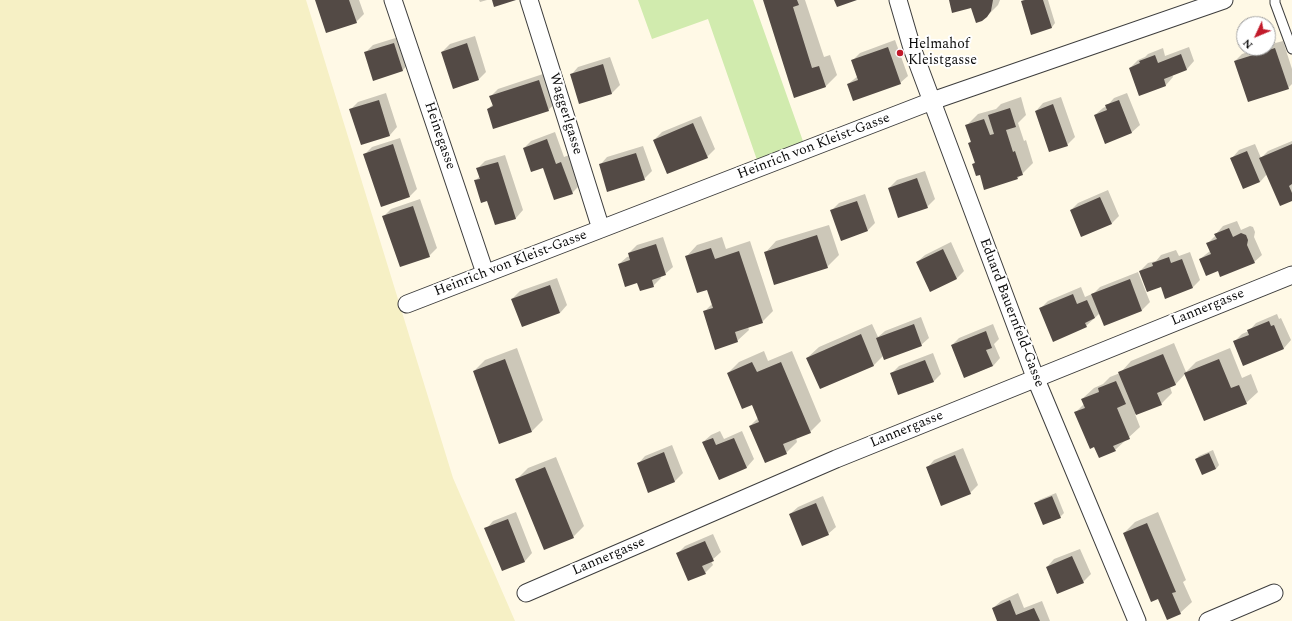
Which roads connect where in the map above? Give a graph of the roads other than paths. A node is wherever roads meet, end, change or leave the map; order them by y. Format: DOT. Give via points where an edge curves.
graph roads {
  1 [pos="393,0"];
  2 [pos="529,0"];
  3 [pos="898,0"];
  4 [pos="1224,0"];
  5 [pos="1275,0"];
  6 [pos="1292,48"];
  7 [pos="932,101"];
  8 [pos="601,229"];
  9 [pos="485,273"];
  10 [pos="1292,275"];
  11 [pos="407,304"];
  12 [pos="1035,378"];
  13 [pos="526,593"];
  14 [pos="1274,593"];
  15 [pos="1136,621"];
  16 [pos="1208,621"];
  1 -- 9 [label="street, Heinegasse"];
  2 -- 8 [label="street, Waggerlgasse"];
  3 -- 7 [label="street, Eduard Bauernfeld-Gasse" via="912,48"];
  4 -- 7 [label="street, Heinrich von Kleist-Gasse"];
  5 -- 6 [label="lane"];
  7 -- 8 [label="street, Heinrich von Kleist-Gasse"];
  7 -- 12 [label="street, Eduard Bauernfeld-Gasse"];
  8 -- 9 [label="street, Heinrich von Kleist-Gasse"];
  9 -- 11 [label="street, Heinrich von Kleist-Gasse"];
  10 -- 12 [label="street, Lannergasse"];
  12 -- 13 [label="street, Lannergasse" via="836,458"];
  12 -- 15 [label="street, Eduard Bauernfeld-Gasse"];
  14 -- 16 [label="street"];
}
